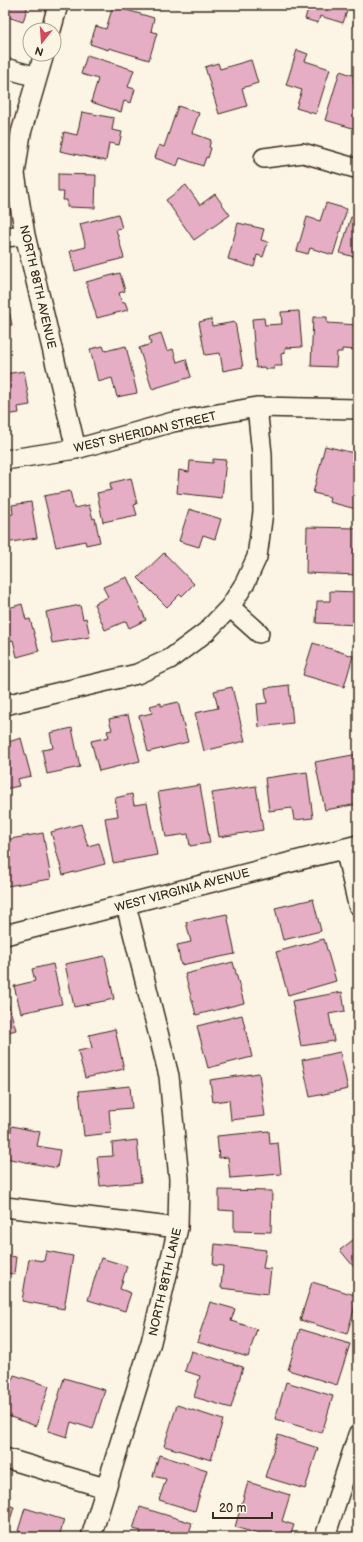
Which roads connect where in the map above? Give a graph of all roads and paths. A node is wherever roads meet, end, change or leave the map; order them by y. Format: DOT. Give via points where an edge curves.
graph roads {
  1 [pos="58,5"];
  2 [pos="53,22"];
  3 [pos="42,62"];
  4 [pos="5,68"];
  5 [pos="37,77"];
  6 [pos="264,158"];
  7 [pos="358,169"];
  8 [pos="25,235"];
  9 [pos="5,237"];
  10 [pos="257,407"];
  11 [pos="358,409"];
  12 [pos="76,449"];
  13 [pos="5,460"];
  14 [pos="230,607"];
  15 [pos="260,633"];
  16 [pos="5,705"];
  17 [pos="352,846"];
  18 [pos="126,905"];
  19 [pos="358,905"];
  20 [pos="5,935"];
  21 [pos="5,1207"];
  22 [pos="178,1228"];
  23 [pos="358,1435"];
  24 [pos="5,1458"];
  25 [pos="105,1488"];
  26 [pos="91,1537"];
  27 [pos="325,1537"];
  1 -- 2 [label="street"];
  3 -- 5 [label="street, NORTH 88TH AVENUE"];
  4 -- 5 [label="street"];
  5 -- 8 [label="street, NORTH 88TH AVENUE" via="21,133 15,174"];
  6 -- 7 [label="street" via="303,153"];
  8 -- 9 [label="street"];
  8 -- 12 [label="street, NORTH 88TH AVENUE"];
  10 -- 11 [label="street, WEST SHERIDAN STREET"];
  10 -- 12 [label="street, WEST SHERIDAN STREET" via="173,422"];
  10 -- 14 [label="street" via="262,454 263,512 257,557"];
  12 -- 13 [label="street, WEST SHERIDAN STREET"];
  14 -- 15 [label="street"];
  14 -- 16 [label="street" via="206,632 170,659 137,674"];
  17 -- 18 [label="street, WEST VIRGINIA AVENUE"];
  17 -- 19 [label="street"];
  18 -- 20 [label="street, WEST VIRGINIA AVENUE"];
  18 -- 22 [label="street, NORTH 88TH LANE" via="169,1076 179,1179"];
  21 -- 22 [label="street"];
  22 -- 25 [label="street, NORTH 88TH LANE" via="151,1342"];
  23 -- 27 [label="street"];
  24 -- 25 [label="street"];
  25 -- 26 [label="street, NORTH 88TH LANE"];
}
